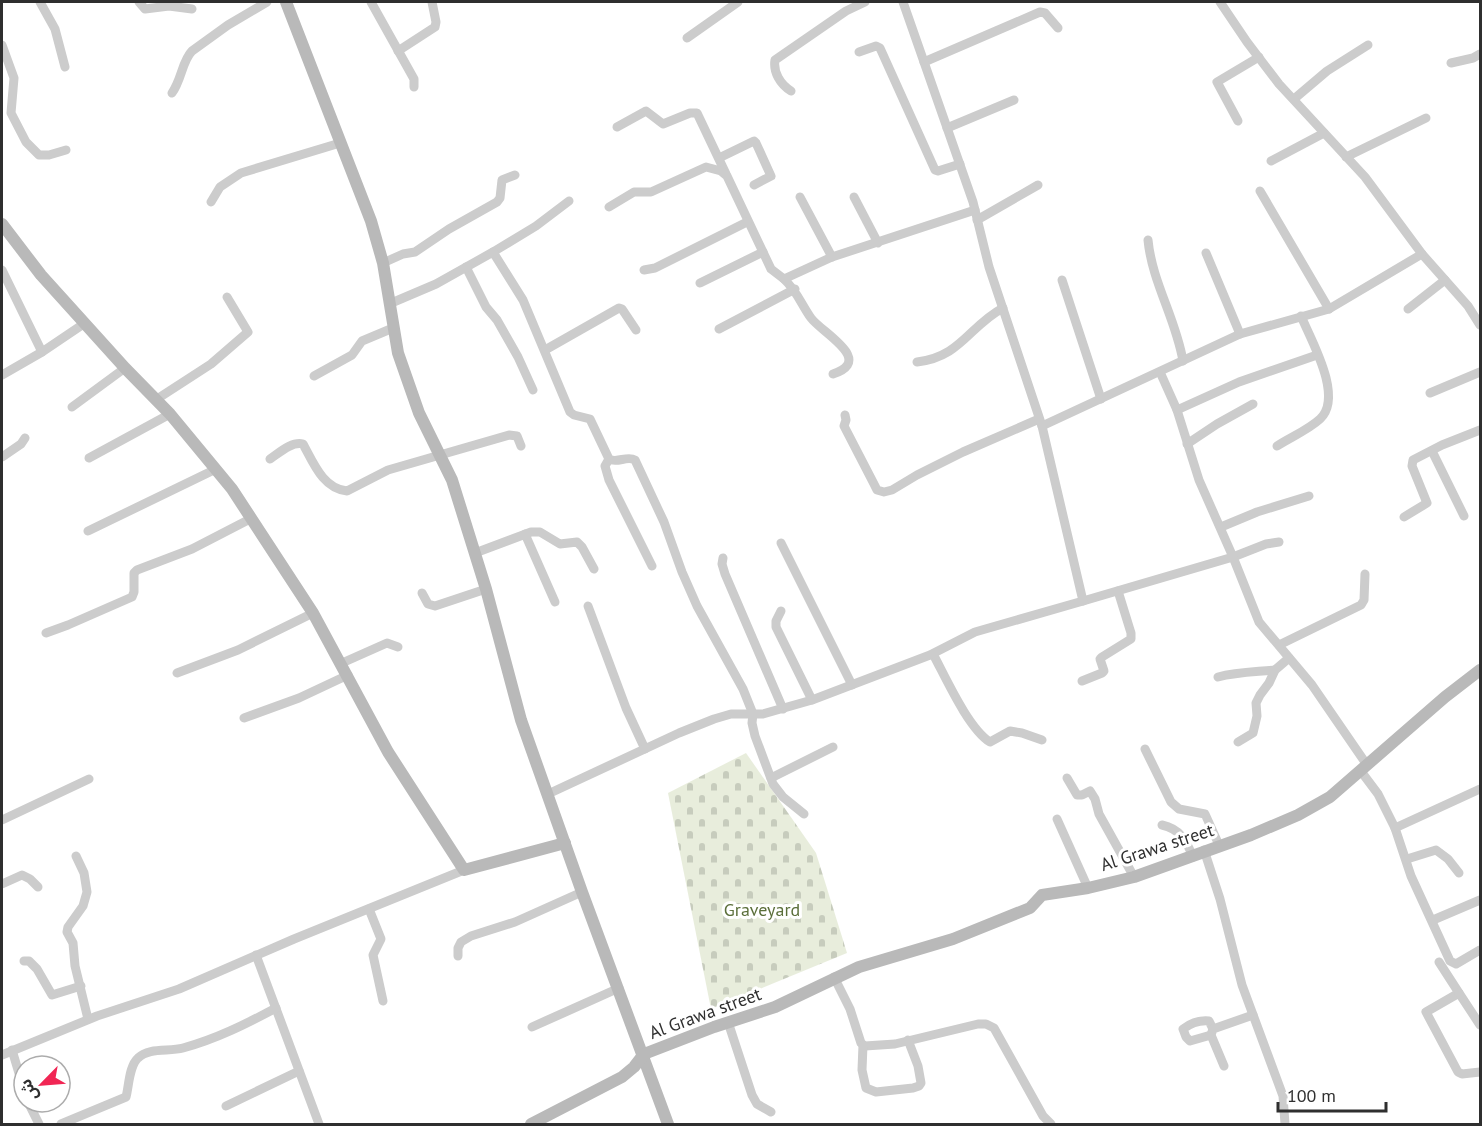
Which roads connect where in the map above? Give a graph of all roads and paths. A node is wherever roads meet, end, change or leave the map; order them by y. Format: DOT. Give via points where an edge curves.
graph roads {
  1 [pos="40,2"];
  2 [pos="139,2"];
  3 [pos="267,2"];
  4 [pos="286,2"];
  5 [pos="371,2"];
  6 [pos="432,2"];
  7 [pos="738,2"];
  8 [pos="865,2"];
  9 [pos="903,2"];
  10 [pos="1220,2"];
  11 [pos="192,9"];
  12 [pos="1058,28"];
  13 [pos="687,38"];
  14 [pos="2,45"];
  15 [pos="1368,45"];
  16 [pos="398,51"];
  17 [pos="859,52"];
  18 [pos="1480,54"];
  19 [pos="1259,57"];
  20 [pos="924,62"];
  21 [pos="1451,63"];
  22 [pos="65,67"];
  23 [pos="414,87"];
  24 [pos="791,91"];
  25 [pos="172,93"];
  26 [pos="1294,99"];
  27 [pos="1014,100"];
  28 [pos="1425,118"];
  29 [pos="1238,121"];
  30 [pos="617,127"];
  31 [pos="947,128"];
  32 [pos="1324,133"];
  33 [pos="340,143"];
  34 [pos="66,150"];
  35 [pos="1346,157"];
  36 [pos="719,158"];
  37 [pos="1271,161"];
  38 [pos="960,164"];
  39 [pos="515,175"];
  40 [pos="727,176"];
  41 [pos="754,185"];
  42 [pos="1038,185"];
  43 [pos="1260,191"];
  44 [pos="800,197"];
  45 [pos="854,197"];
  46 [pos="569,201"];
  47 [pos="211,202"];
  48 [pos="609,207"];
  49 [pos="975,210"];
  50 [pos="978,220"];
  51 [pos="747,222"];
  52 [pos="2,224"];
  53 [pos="1148,240"];
  54 [pos="878,243"];
  55 [pos="494,252"];
  56 [pos="763,252"];
  57 [pos="1206,253"];
  58 [pos="1422,254"];
  59 [pos="832,257"];
  60 [pos="383,262"];
  61 [pos="466,267"];
  62 [pos="2,270"];
  63 [pos="644,270"];
  64 [pos="784,279"];
  65 [pos="1062,280"];
  66 [pos="1444,280"];
  67 [pos="700,284"];
  68 [pos="795,289"];
  69 [pos="227,297"];
  70 [pos="389,304"];
  71 [pos="1003,308"];
  72 [pos="1329,309"];
  73 [pos="1408,309"];
  74 [pos="1301,316"];
  75 [pos="85,323"];
  76 [pos="1480,325"];
  77 [pos="393,328"];
  78 [pos="719,329"];
  79 [pos="636,330"];
  80 [pos="1240,334"];
  81 [pos="545,350"];
  82 [pos="42,352"];
  83 [pos="1317,355"];
  84 [pos="1183,361"];
  85 [pos="917,362"];
  86 [pos="125,368"];
  87 [pos="1160,372"];
  88 [pos="1480,372"];
  89 [pos="2,375"];
  90 [pos="834,375"];
  91 [pos="314,376"];
  92 [pos="534,390"];
  93 [pos="1430,393"];
  94 [pos="157,399"];
  95 [pos="1101,399"];
  96 [pos="1253,404"];
  97 [pos="72,407"];
  98 [pos="1177,410"];
  99 [pos="170,414"];
  100 [pos="845,415"];
  101 [pos="1040,422"];
  102 [pos="1480,430"];
  103 [pos="25,438"];
  104 [pos="1188,444"];
  105 [pos="521,446"];
  106 [pos="1277,446"];
  107 [pos="1432,451"];
  108 [pos="440,455"];
  109 [pos="2,457"];
  110 [pos="89,458"];
  111 [pos="270,459"];
  112 [pos="609,459"];
  113 [pos="216,469"];
  114 [pos="1309,496"];
  115 [pos="1464,516"];
  116 [pos="1404,517"];
  117 [pos="252,518"];
  118 [pos="1221,527"];
  119 [pos="88,531"];
  120 [pos="525,534"];
  121 [pos="1280,542"];
  122 [pos="781,543"];
  123 [pos="475,553"];
  124 [pos="723,558"];
  125 [pos="1233,558"];
  126 [pos="652,566"];
  127 [pos="594,569"];
  128 [pos="1365,574"];
  129 [pos="486,589"];
  130 [pos="1118,591"];
  131 [pos="422,593"];
  132 [pos="1083,601"];
  133 [pos="555,602"];
  134 [pos="588,606"];
  135 [pos="781,611"];
  136 [pos="313,613"];
  137 [pos="46,633"];
  138 [pos="1279,645"];
  139 [pos="398,647"];
  140 [pos="933,654"];
  141 [pos="1289,658"];
  142 [pos="342,663"];
  143 [pos="1275,670"];
  144 [pos="1480,670"];
  145 [pos="177,673"];
  146 [pos="348,675"];
  147 [pos="1220,680"];
  148 [pos="1082,681"];
  149 [pos="852,685"];
  150 [pos="812,700"];
  151 [pos="783,709"];
  152 [pos="753,714"];
  153 [pos="244,718"];
  154 [pos="1042,740"];
  155 [pos="1238,742"];
  156 [pos="833,747"];
  157 [pos="645,749"];
  158 [pos="1145,749"];
  159 [pos="1363,767"];
  160 [pos="771,778"];
  161 [pos="1067,778"];
  162 [pos="89,779"];
  163 [pos="1480,789"];
  164 [pos="548,794"];
  165 [pos="804,814"];
  166 [pos="1057,819"];
  167 [pos="2,820"];
  168 [pos="1162,825"];
  169 [pos="1395,828"];
  170 [pos="566,843"];
  171 [pos="1219,845"];
  172 [pos="1204,850"];
  173 [pos="76,856"];
  174 [pos="1193,857"];
  175 [pos="1407,859"];
  176 [pos="464,870"];
  177 [pos="1459,873"];
  178 [pos="1134,877"];
  179 [pos="2,884"];
  180 [pos="38,887"];
  181 [pos="1088,888"];
  182 [pos="582,892"];
  183 [pos="1480,900"];
  184 [pos="369,909"];
  185 [pos="1433,920"];
  186 [pos="1480,950"];
  187 [pos="256,955"];
  188 [pos="458,956"];
  189 [pos="24,961"];
  190 [pos="1439,962"];
  191 [pos="834,977"];
  192 [pos="81,986"];
  193 [pos="619,988"];
  194 [pos="1459,993"];
  195 [pos="383,1001"];
  196 [pos="276,1008"];
  197 [pos="1253,1015"];
  198 [pos="88,1019"];
  199 [pos="728,1022"];
  200 [pos="1480,1025"];
  201 [pos="532,1026"];
  202 [pos="908,1040"];
  203 [pos="863,1045"];
  204 [pos="12,1050"];
  205 [pos="2,1054"];
  206 [pos="13,1054"];
  207 [pos="644,1054"];
  208 [pos="1224,1066"];
  209 [pos="299,1071"];
  210 [pos="1480,1072"];
  211 [pos="226,1106"];
  212 [pos="771,1112"];
  213 [pos="61,1125"];
  214 [pos="319,1125"];
  215 [pos="531,1125"];
  216 [pos="668,1125"];
  217 [pos="1051,1125"];
  218 [pos="1285,1125"];
  1 -- 22 [label="street" via="55,29"];
  2 -- 11 [label="street" via="145,9"];
  3 -- 25 [label="street" via="192,51"];
  4 -- 33 [label="street"];
  5 -- 16 [label="street"];
  6 -- 16 [label="street" via="435,27"];
  7 -- 13 [label="street"];
  8 -- 24 [label="street" via="775,60 776,72 784,87"];
  9 -- 20 [label="street"];
  10 -- 19 [label="street"];
  12 -- 20 [label="street" via="1040,12"];
  14 -- 34 [label="street" via="14,78 11,113 21,135 39,155"];
  15 -- 26 [label="street"];
  16 -- 23 [label="street" via="414,79"];
  17 -- 38 [label="street" via="880,48 935,170"];
  18 -- 21 [label="street"];
  19 -- 26 [label="street"];
  19 -- 29 [label="street" via="1217,82"];
  20 -- 31 [label="street"];
  26 -- 32 [label="street"];
  27 -- 31 [label="street"];
  28 -- 35 [label="street"];
  30 -- 36 [label="street" via="646,111 663,124 694,112"];
  31 -- 38 [label="street"];
  32 -- 35 [label="street"];
  32 -- 37 [label="street"];
  33 -- 47 [label="street" via="241,173 220,187"];
  33 -- 60 [label="street"];
  35 -- 58 [label="street"];
  36 -- 40 [label="street"];
  36 -- 41 [label="street" via="754,141 771,176"];
  38 -- 49 [label="street"];
  39 -- 60 [label="street" via="502,180 497,202 418,251"];
  40 -- 48 [label="street" via="706,167 651,192 634,192"];
  40 -- 51 [label="street"];
  42 -- 50 [label="street"];
  43 -- 72 [label="street"];
  44 -- 59 [label="street"];
  45 -- 54 [label="street"];
  46 -- 55 [label="street"];
  49 -- 50 [label="street"];
  49 -- 54 [label="street"];
  50 -- 71 [label="street"];
  51 -- 56 [label="street"];
  51 -- 63 [label="street"];
  52 -- 75 [label="street"];
  53 -- 84 [label="street" via="1152,265"];
  54 -- 59 [label="street"];
  55 -- 61 [label="street"];
  55 -- 81 [label="street" via="523,300"];
  56 -- 64 [label="street" via="771,269"];
  56 -- 67 [label="street"];
  57 -- 80 [label="street"];
  58 -- 66 [label="street"];
  58 -- 72 [label="street"];
  59 -- 64 [label="street"];
  60 -- 70 [label="street"];
  61 -- 70 [label="street"];
  61 -- 92 [label="street"];
  62 -- 82 [label="street"];
  64 -- 68 [label="street"];
  65 -- 95 [label="street"];
  66 -- 73 [label="street"];
  66 -- 76 [label="street"];
  68 -- 78 [label="street"];
  68 -- 90 [label="street" via="811,318 840,344 850,361 847,368"];
  69 -- 94 [label="street" via="248,332 211,364"];
  70 -- 77 [label="street"];
  71 -- 85 [label="street" via="948,353"];
  71 -- 101 [label="street"];
  72 -- 74 [label="street"];
  74 -- 80 [label="street"];
  74 -- 83 [label="street"];
  75 -- 82 [label="street"];
  75 -- 86 [label="street"];
  77 -- 91 [label="street" via="362,341 352,356"];
  77 -- 108 [label="street" via="410,389"];
  79 -- 81 [label="street" via="619,308"];
  80 -- 84 [label="street"];
  81 -- 112 [label="street" via="570,412 590,419"];
  82 -- 89 [label="street"];
  83 -- 98 [label="street" via="1239,382"];
  83 -- 106 [label="street" via="1330,396 1328,408 1321,418"];
  84 -- 87 [label="street"];
  86 -- 94 [label="street"];
  86 -- 97 [label="street"];
  87 -- 95 [label="street"];
  87 -- 98 [label="street"];
  88 -- 93 [label="street"];
  94 -- 99 [label="street"];
  95 -- 101 [label="street"];
  96 -- 104 [label="street"];
  98 -- 104 [label="street"];
  99 -- 110 [label="street"];
  99 -- 113 [label="street"];
  100 -- 101 [label="street" via="844,426 877,490 884,492 963,452"];
  101 -- 132 [label="street"];
  102 -- 107 [label="street"];
  103 -- 109 [label="street"];
  104 -- 118 [label="street" via="1199,480"];
  105 -- 108 [label="street" via="512,434"];
  107 -- 115 [label="street"];
  107 -- 116 [label="street" via="1412,462 1426,505"];
  108 -- 111 [label="street" via="388,470 346,491 327,482 299,442"];
  108 -- 123 [label="street"];
  112 -- 126 [label="street" via="605,466 609,480"];
  112 -- 152 [label="street" via="635,460 697,606 736,674"];
  113 -- 117 [label="street"];
  113 -- 119 [label="street"];
  114 -- 118 [label="street"];
  117 -- 136 [label="street"];
  117 -- 137 [label="street" via="192,549 137,570 132,597"];
  118 -- 125 [label="street"];
  120 -- 123 [label="street"];
  120 -- 127 [label="street" via="540,532 557,543 577,542"];
  120 -- 133 [label="street"];
  121 -- 125 [label="street"];
  122 -- 149 [label="street"];
  123 -- 129 [label="street"];
  124 -- 151 [label="street" via="725,574"];
  125 -- 130 [label="street"];
  125 -- 138 [label="street" via="1259,622"];
  128 -- 138 [label="street" via="1361,604"];
  129 -- 131 [label="street" via="435,606 428,604"];
  129 -- 164 [label="street" via="521,720"];
  130 -- 132 [label="street"];
  130 -- 148 [label="street" via="1131,639 1100,659 1102,673"];
  132 -- 140 [label="street" via="975,632"];
  134 -- 157 [label="street"];
  135 -- 150 [label="street" via="776,627"];
  136 -- 142 [label="street"];
  136 -- 145 [label="street" via="238,650"];
  138 -- 141 [label="street"];
  139 -- 142 [label="street" via="387,643"];
  140 -- 149 [label="street"];
  140 -- 154 [label="street" via="985,739 990,742 1010,731"];
  141 -- 143 [label="street"];
  141 -- 159 [label="street" via="1312,685"];
  142 -- 146 [label="street"];
  143 -- 147 [label="street" via="1238,672"];
  143 -- 155 [label="street" via="1256,703 1253,733"];
  144 -- 159 [label="street, Al Grawa street"];
  146 -- 153 [label="street"];
  146 -- 176 [label="street" via="388,752"];
  149 -- 150 [label="street"];
  150 -- 151 [label="street"];
  151 -- 152 [label="street"];
  152 -- 157 [label="street" via="724,716"];
  152 -- 160 [label="street" via="753,729"];
  156 -- 160 [label="street"];
  157 -- 164 [label="street"];
  158 -- 171 [label="street" via="1172,802 1179,809 1205,814"];
  159 -- 169 [label="street"];
  159 -- 171 [label="street, Al Grawa street" via="1330,797 1298,815"];
  160 -- 165 [label="street" via="775,789"];
  161 -- 178 [label="street" via="1077,795 1090,791"];
  162 -- 167 [label="street"];
  163 -- 169 [label="street"];
  164 -- 170 [label="street"];
  166 -- 181 [label="street"];
  168 -- 174 [label="street" via="1175,828"];
  169 -- 175 [label="street"];
  170 -- 176 [label="street"];
  170 -- 182 [label="street"];
  171 -- 172 [label="street, Al Grawa street"];
  172 -- 174 [label="street, Al Grawa street"];
  172 -- 197 [label="street"];
  173 -- 192 [label="street" via="87,892 67,932 73,943"];
  174 -- 178 [label="street, Al Grawa street"];
  175 -- 177 [label="street" via="1436,850"];
  175 -- 185 [label="street"];
  176 -- 184 [label="street"];
  178 -- 181 [label="street, Al Grawa street"];
  179 -- 180 [label="street" via="22,875"];
  181 -- 191 [label="street, Al Grawa street" via="1041,895 1030,908 953,939"];
  182 -- 188 [label="street" via="471,936 461,942"];
  182 -- 193 [label="street"];
  183 -- 185 [label="street"];
  184 -- 187 [label="street"];
  184 -- 195 [label="street" via="381,939 373,956"];
  185 -- 186 [label="street" via="1450,961 1455,964"];
  187 -- 196 [label="street"];
  187 -- 198 [label="street" via="160,996"];
  189 -- 192 [label="street" via="37,969 52,995"];
  190 -- 194 [label="street"];
  191 -- 199 [label="street, Al Grawa street" via="775,1007"];
  191 -- 203 [label="street"];
  192 -- 198 [label="street"];
  193 -- 201 [label="street"];
  193 -- 207 [label="street"];
  194 -- 200 [label="street"];
  194 -- 210 [label="street" via="1426,1012 1458,1072"];
  196 -- 209 [label="street"];
  196 -- 213 [label="street" via="212,1038 180,1049 141,1055 134,1064 126,1097"];
  197 -- 208 [label="street" via="1212,1032"];
  197 -- 218 [label="street" via="1283,1096"];
  198 -- 204 [label="street"];
  199 -- 207 [label="street, Al Grawa street"];
  199 -- 212 [label="street" via="752,1095 757,1104"];
  202 -- 203 [label="street"];
  202 -- 203 [label="street" via="921,1083 913,1088 876,1092 866,1088"];
  202 -- 217 [label="street" via="966,1026 991,1026"];
  204 -- 205 [label="street"];
  204 -- 206 [label="street"];
  207 -- 215 [label="street" via="622,1077"];
  207 -- 216 [label="street"];
  209 -- 211 [label="street"];
  209 -- 214 [label="street"];
}
